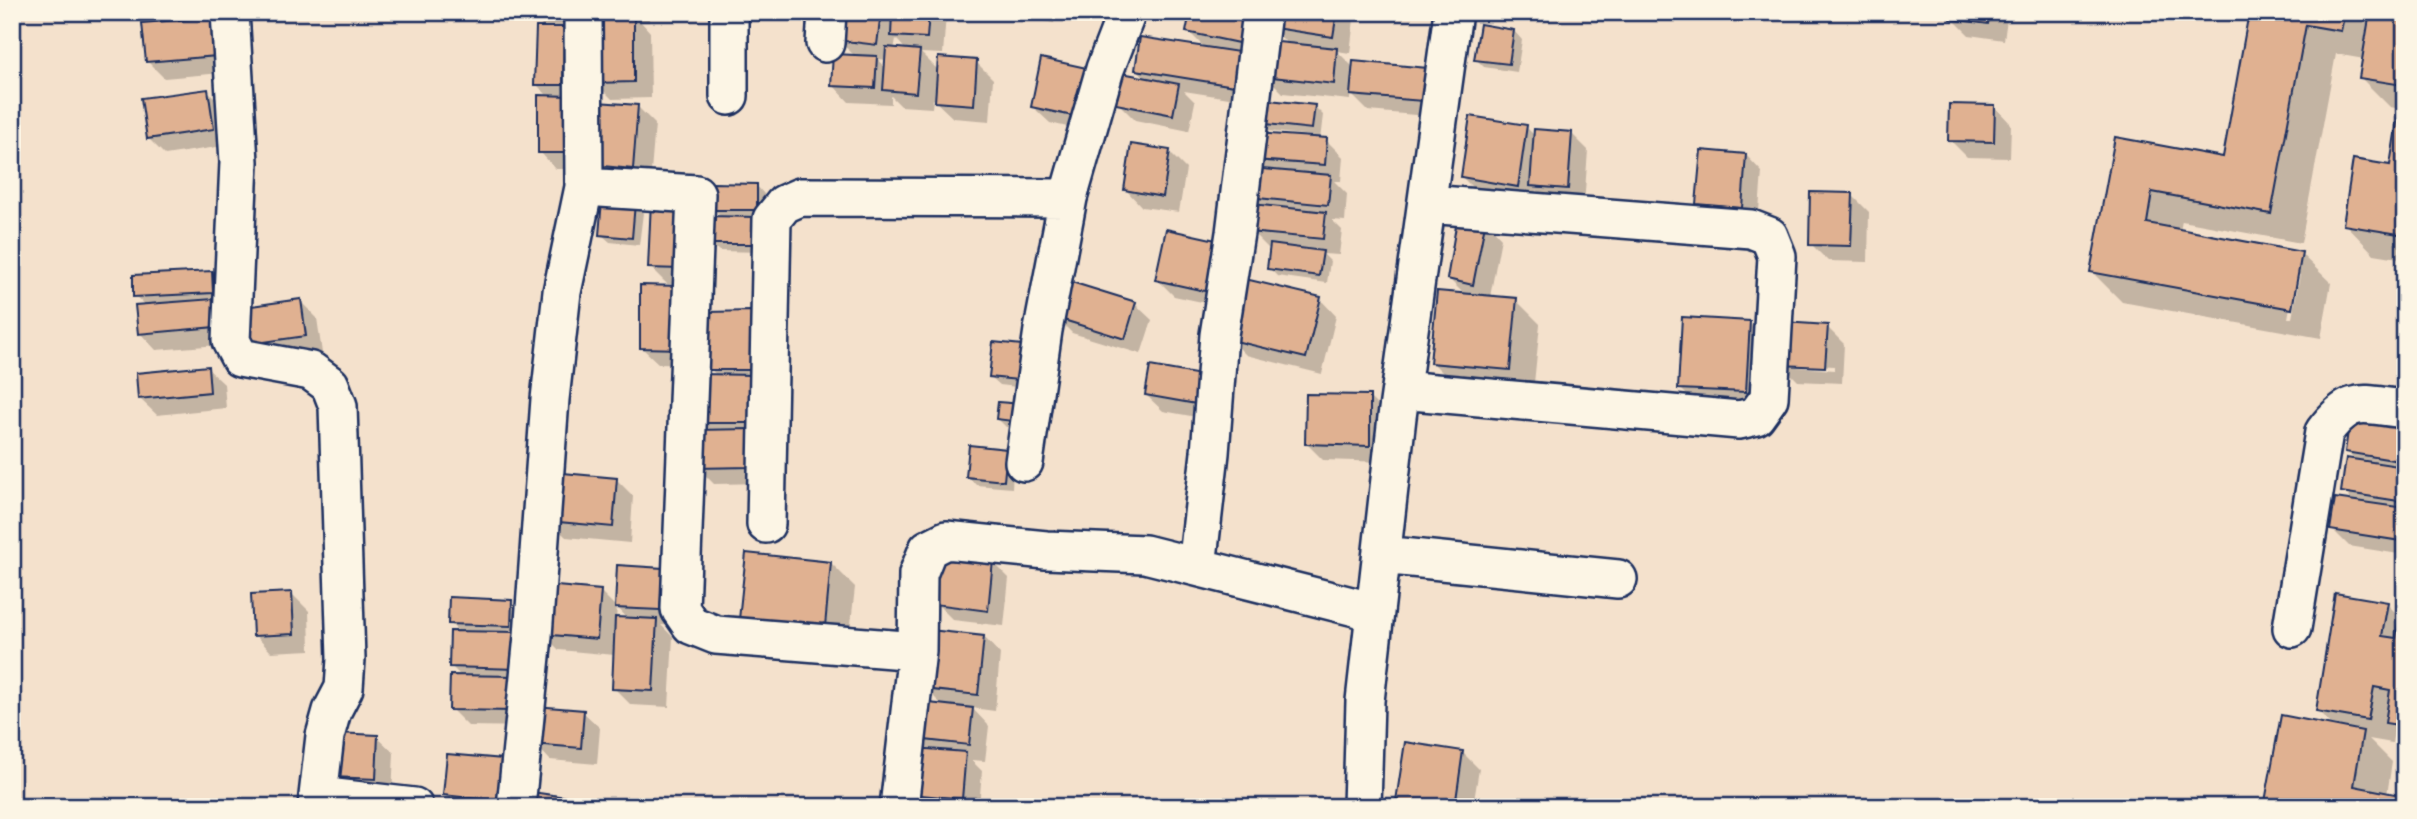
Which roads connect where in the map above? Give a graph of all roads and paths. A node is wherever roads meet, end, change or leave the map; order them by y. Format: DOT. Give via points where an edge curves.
graph roads {
  1 [pos="230,12"];
  2 [pos="583,12"];
  3 [pos="729,12"];
  4 [pos="1127,12"];
  5 [pos="1262,12"];
  6 [pos="1453,12"];
  7 [pos="729,96"];
  8 [pos="584,187"];
  9 [pos="1068,198"];
  10 [pos="1427,204"];
  11 [pos="1401,390"];
  12 [pos="2405,409"];
  13 [pos="1024,462"];
  14 [pos="766,524"];
  15 [pos="1382,555"];
  16 [pos="1197,567"];
  17 [pos="1618,579"];
  18 [pos="1375,612"];
  19 [pos="2292,628"];
  20 [pos="916,651"];
  21 [pos="317,802"];
  22 [pos="414,807"];
  23 [pos="516,807"];
  24 [pos="900,807"];
  25 [pos="1362,807"];
  1 -- 21 [label="street" via="239,162 231,341 240,358 311,371 330,385 338,406 346,659 344,688 325,736"];
  2 -- 8 [label="street"];
  3 -- 7 [label="street"];
  4 -- 9 [label="street" via="1104,69"];
  5 -- 16 [label="street" via="1219,335"];
  6 -- 10 [label="street"];
  8 -- 20 [label="street" via="696,194 680,609 691,625 716,635"];
  8 -- 23 [label="street" via="562,292 550,399"];
  9 -- 13 [label="street"];
  9 -- 14 [label="street" via="800,197 784,204 772,219"];
  10 -- 11 [label="street"];
  10 -- 11 [label="street" via="1751,229 1769,236 1777,256 1769,398 1756,416 1740,420"];
  11 -- 15 [label="street"];
  12 -- 19 [label="street" via="2355,404 2336,415 2324,432"];
  15 -- 17 [label="street"];
  15 -- 18 [label="street"];
  16 -- 18 [label="street"];
  16 -- 20 [label="street" via="1145,554 946,540 928,549 918,574"];
  18 -- 25 [label="street" via="1365,701"];
  20 -- 24 [label="street"];
  21 -- 22 [label="street"];
}
